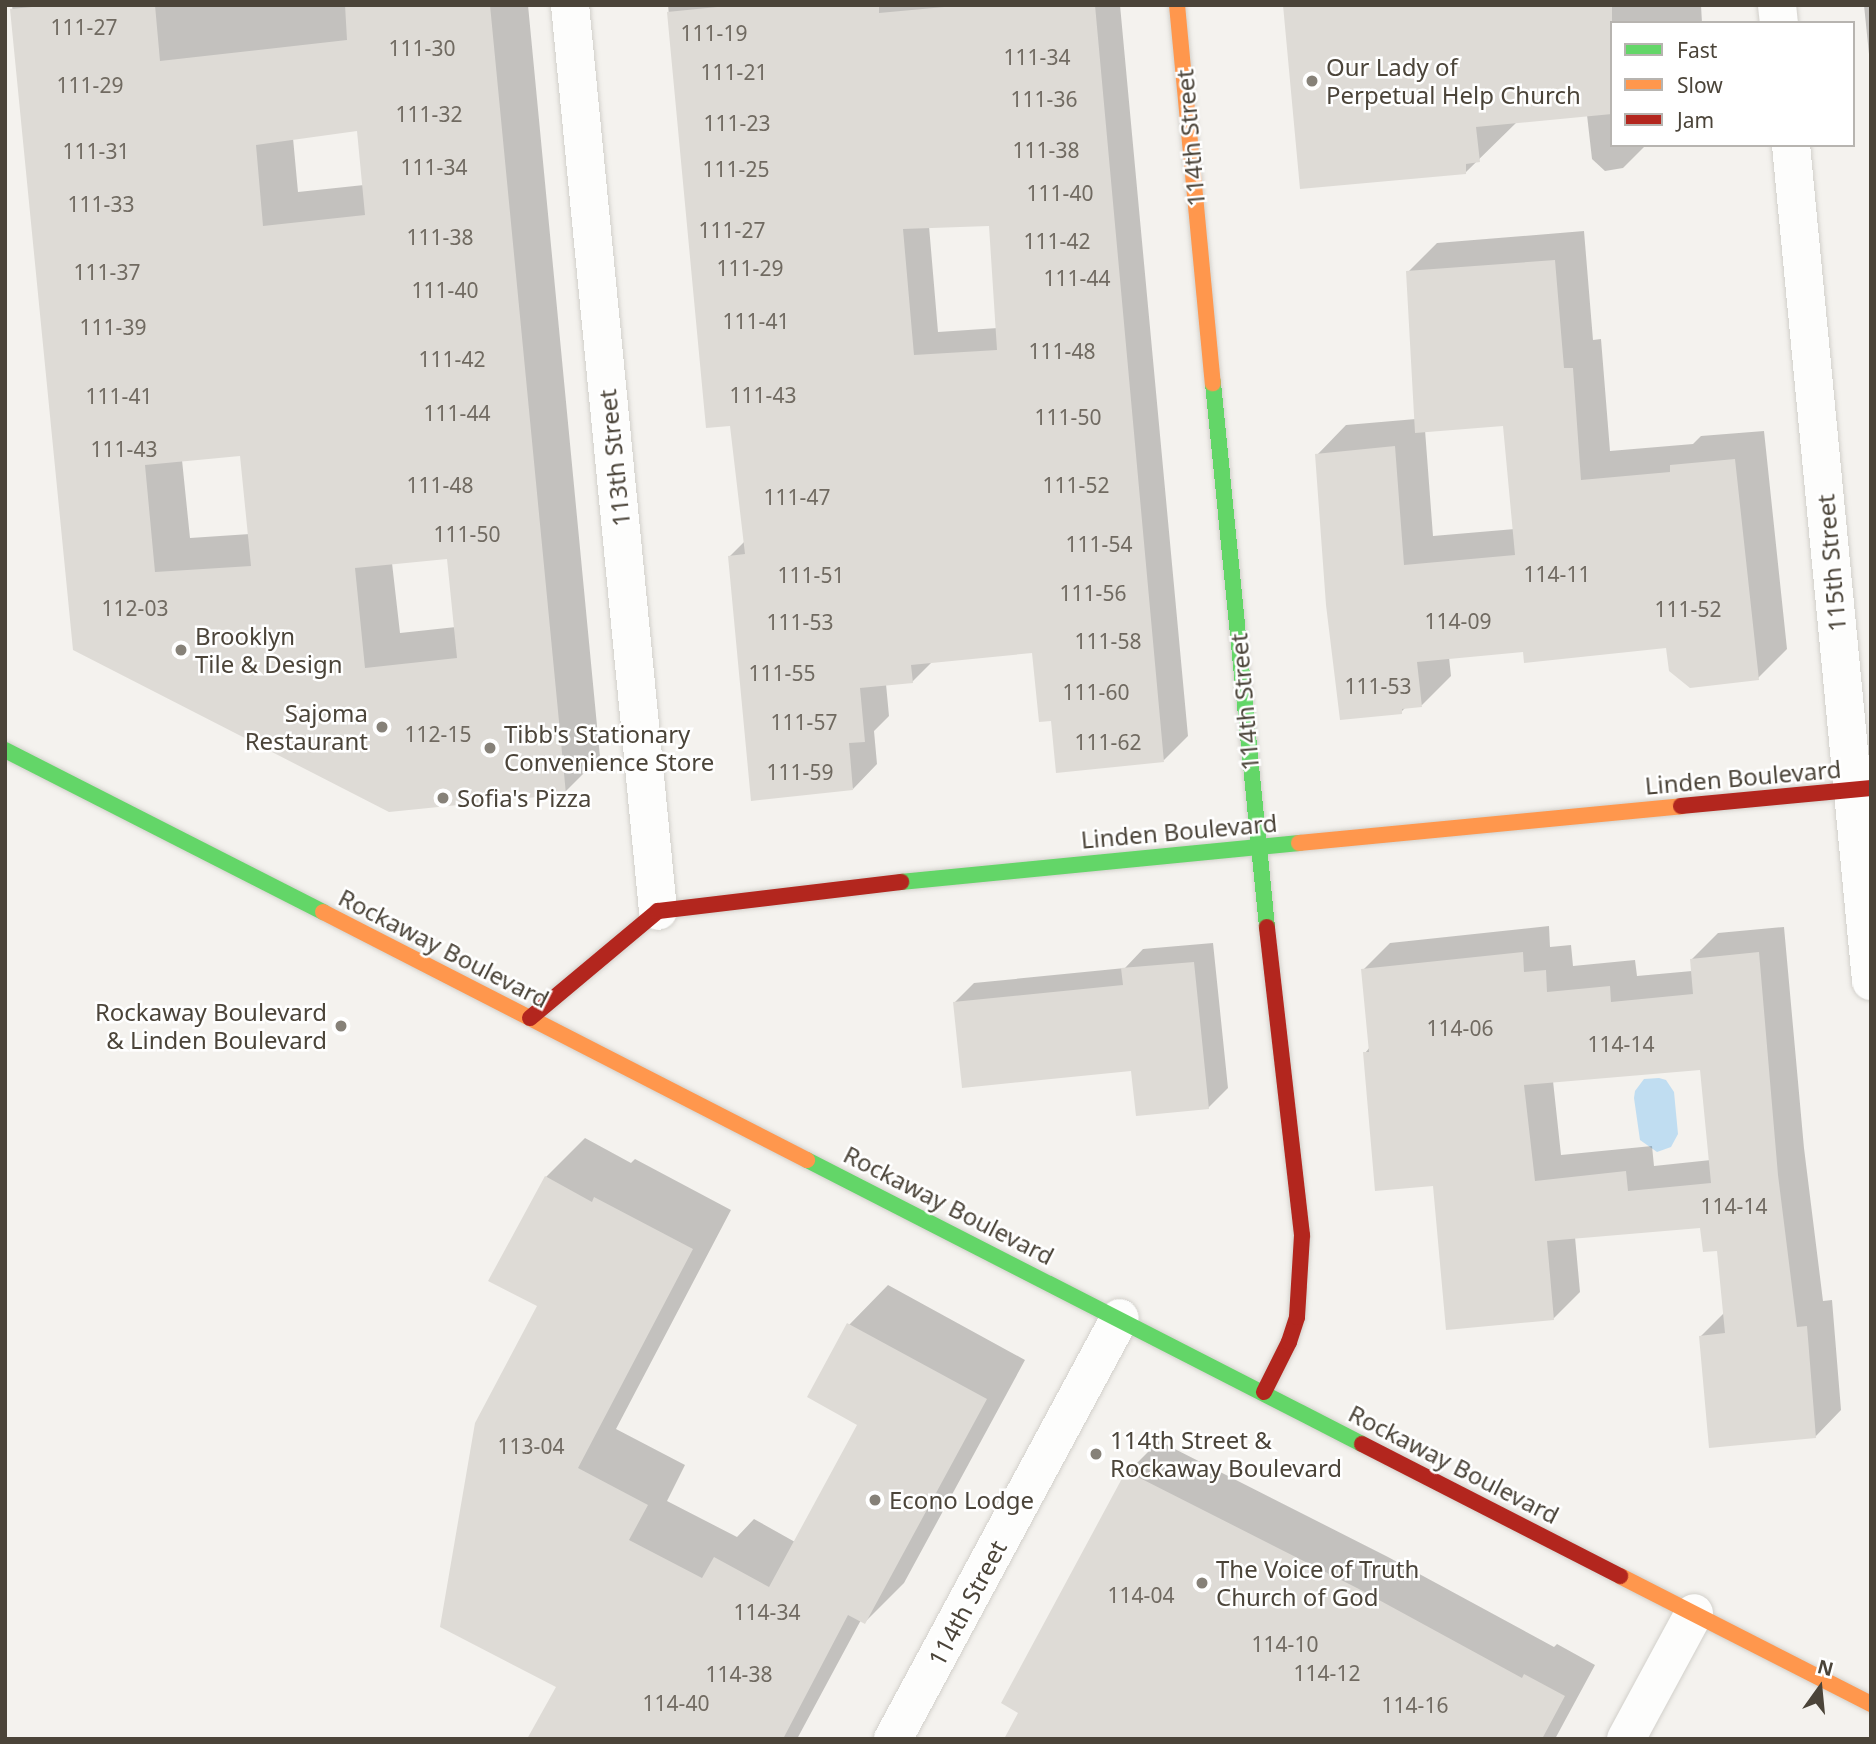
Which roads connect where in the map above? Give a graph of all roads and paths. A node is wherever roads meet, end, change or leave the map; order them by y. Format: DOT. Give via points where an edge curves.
graph roads {
  1 [pos="570,5"];
  2 [pos="1177,5"];
  3 [pos="1791,147"];
  4 [pos="5,750"];
  5 [pos="1862,788"];
  6 [pos="1258,846"];
  7 [pos="658,911"];
  8 [pos="1871,981"];
  9 [pos="530,1018"];
  10 [pos="1120,1318"];
  11 [pos="1264,1392"];
  12 [pos="1694,1613"];
  13 [pos="1871,1704"];
  14 [pos="893,1739"];
  15 [pos="1626,1739"];
  1 -- 7 [label="street, 113th Street"];
  2 -- 6 [label="main road, 114th Street"];
  3 -- 5 [label="street, 115th Street"];
  4 -- 9 [label="main road, Rockaway Boulevard"];
  5 -- 6 [label="main road, Linden Boulevard"];
  5 -- 8 [label="street, 115th Street"];
  6 -- 7 [label="main road, Linden Boulevard"];
  6 -- 11 [label="main road, 114th Street" via="1302,1235 1297,1317"];
  7 -- 9 [label="main road"];
  9 -- 10 [label="main road, Rockaway Boulevard"];
  10 -- 11 [label="main road, Rockaway Boulevard"];
  10 -- 14 [label="street, 114th Street"];
  11 -- 12 [label="main road, Rockaway Boulevard"];
  12 -- 13 [label="main road, Rockaway Boulevard"];
  12 -- 15 [label="street"];
}
